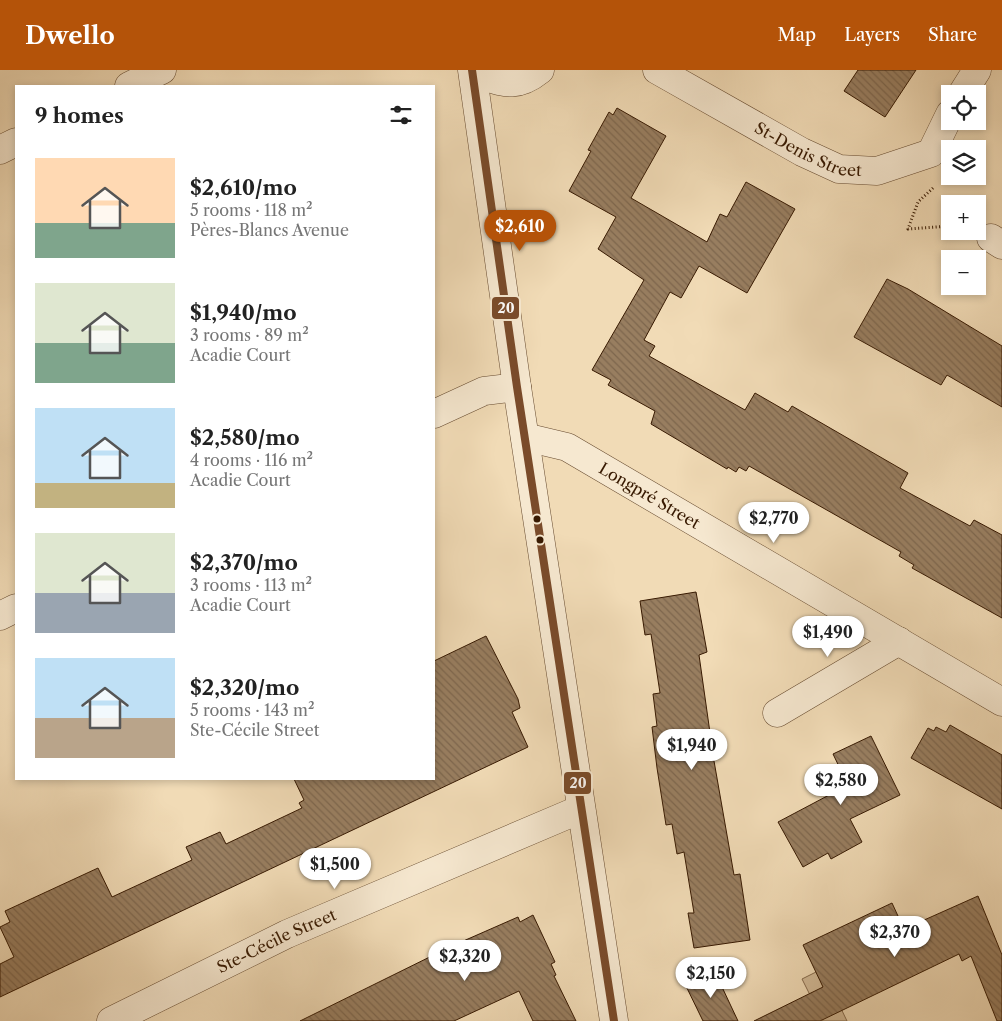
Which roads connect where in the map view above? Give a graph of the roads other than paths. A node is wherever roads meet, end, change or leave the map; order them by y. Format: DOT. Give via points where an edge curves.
graph roads {
  1 [pos="162,70"];
  2 [pos="540,70"];
  3 [pos="657,70"];
  4 [pos="977,70"];
  5 [pos="474,71"];
  6 [pos="131,85"];
  7 [pos="968,85"];
  8 [pos="942,130"];
  9 [pos="15,142"];
  10 [pos="0,150"];
  11 [pos="517,387"];
  12 [pos="435,414"];
  13 [pos="525,437"];
  14 [pos="15,608"];
  15 [pos="0,616"];
  16 [pos="900,641"];
  17 [pos="1002,702"];
  18 [pos="777,713"];
  19 [pos="581,809"];
  20 [pos="111,1021"];
  21 [pos="614,1021"];
  1 -- 6 [label="street"];
  2 -- 5 [label="street" via="512,84"];
  3 -- 8 [label="street, St-Denis Street" via="802,152 839,169 877,171 931,153"];
  4 -- 7 [label="street"];
  5 -- 11 [label="street"];
  9 -- 10 [label="street"];
  11 -- 12 [label="street" via="484,391"];
  11 -- 13 [label="street"];
  13 -- 16 [label="street, Longpré Street" via="566,447"];
  13 -- 19 [label="street"];
  14 -- 15 [label="street"];
  16 -- 17 [label="street, Longpré Street"];
  16 -- 18 [label="street"];
  19 -- 20 [label="street, Ste-Cécile Street" via="287,934"];
  19 -- 21 [label="street"];
}
